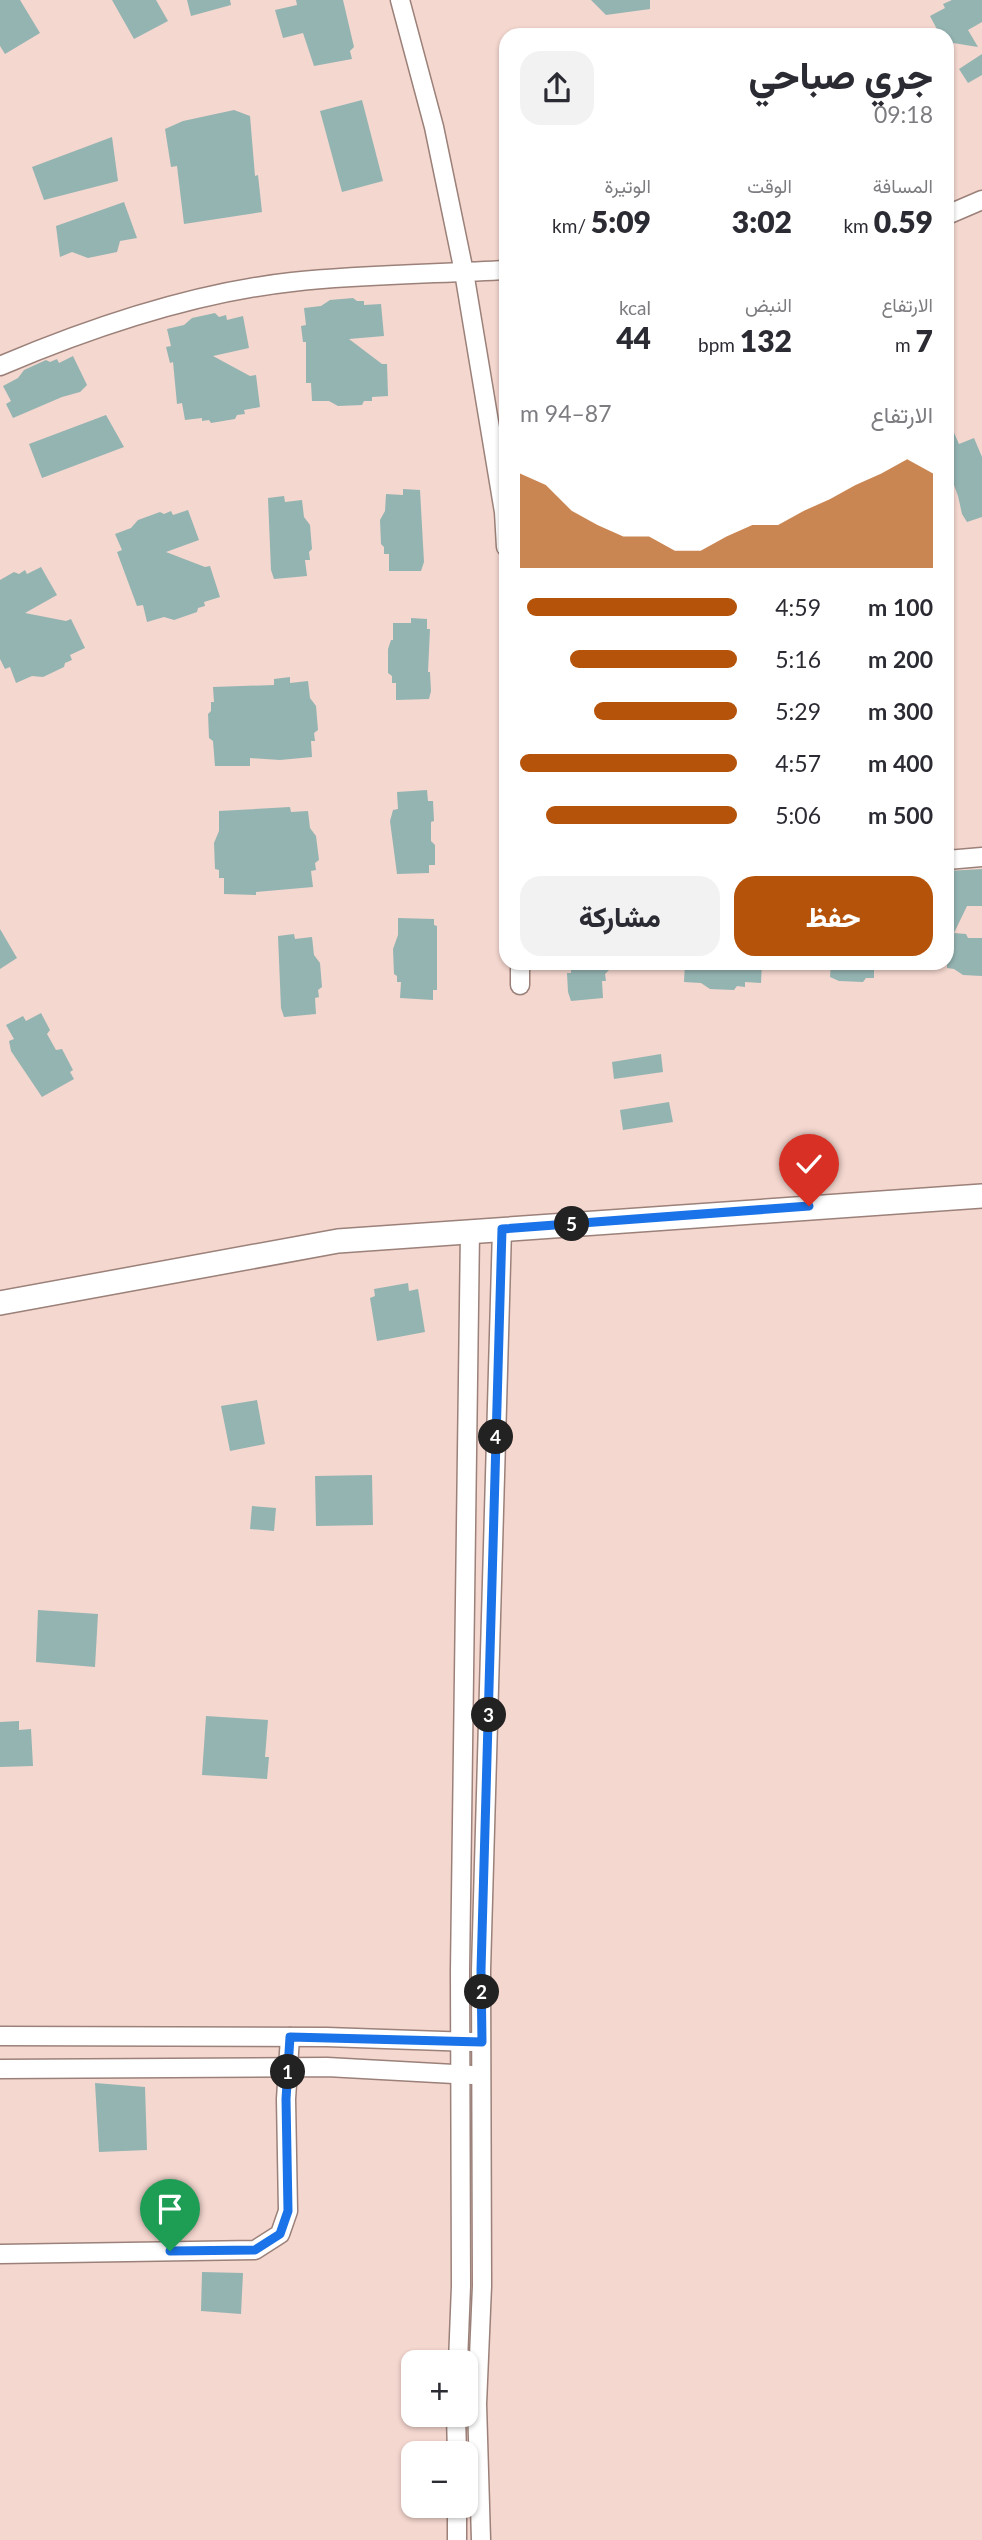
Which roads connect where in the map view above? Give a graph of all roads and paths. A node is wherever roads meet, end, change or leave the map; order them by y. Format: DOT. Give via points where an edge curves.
graph roads {
  1 [pos="400,0"];
  2 [pos="982,200"];
  3 [pos="954,212"];
  4 [pos="499,271"];
  5 [pos="464,272"];
  6 [pos="0,366"];
  7 [pos="499,487"];
  8 [pos="982,857"];
  9 [pos="954,859"];
  10 [pos="520,970"];
  11 [pos="520,985"];
  12 [pos="982,1196"];
  13 [pos="502,1229"];
  14 [pos="470,1231"];
  15 [pos="0,1303"];
  16 [pos="0,2036"];
  17 [pos="290,2037"];
  18 [pos="461,2042"];
  19 [pos="482,2042"];
  20 [pos="288,2067"];
  21 [pos="0,2069"];
  22 [pos="462,2075"];
  23 [pos="483,2075"];
  24 [pos="0,2254"];
  25 [pos="458,2350"];
  26 [pos="457,2518"];
  27 [pos="457,2540"];
  28 [pos="481,2540"];
  1 -- 5 [label="street" via="434,127"];
  2 -- 3 [label="street"];
  4 -- 5 [label="street"];
  5 -- 6 [label="street" via="292,282 188,301 52,344"];
  5 -- 7 [label="street"];
  8 -- 9 [label="street"];
  10 -- 11 [label="street"];
  12 -- 13 [label="street"];
  13 -- 14 [label="street"];
  13 -- 19 [label="street"];
  14 -- 15 [label="street" via="338,1241"];
  14 -- 18 [label="street"];
  16 -- 17 [label="street"];
  17 -- 18 [label="street"];
  17 -- 20 [label="street"];
  18 -- 19 [label="street"];
  18 -- 22 [label="street"];
  19 -- 23 [label="street"];
  20 -- 21 [label="street"];
  20 -- 22 [label="street"];
  20 -- 24 [label="street" via="288,2211 280,2234 255,2250"];
  22 -- 23 [label="street"];
  22 -- 25 [label="street"];
  23 -- 28 [label="street" via="477,2404"];
  26 -- 27 [label="street"];
}
